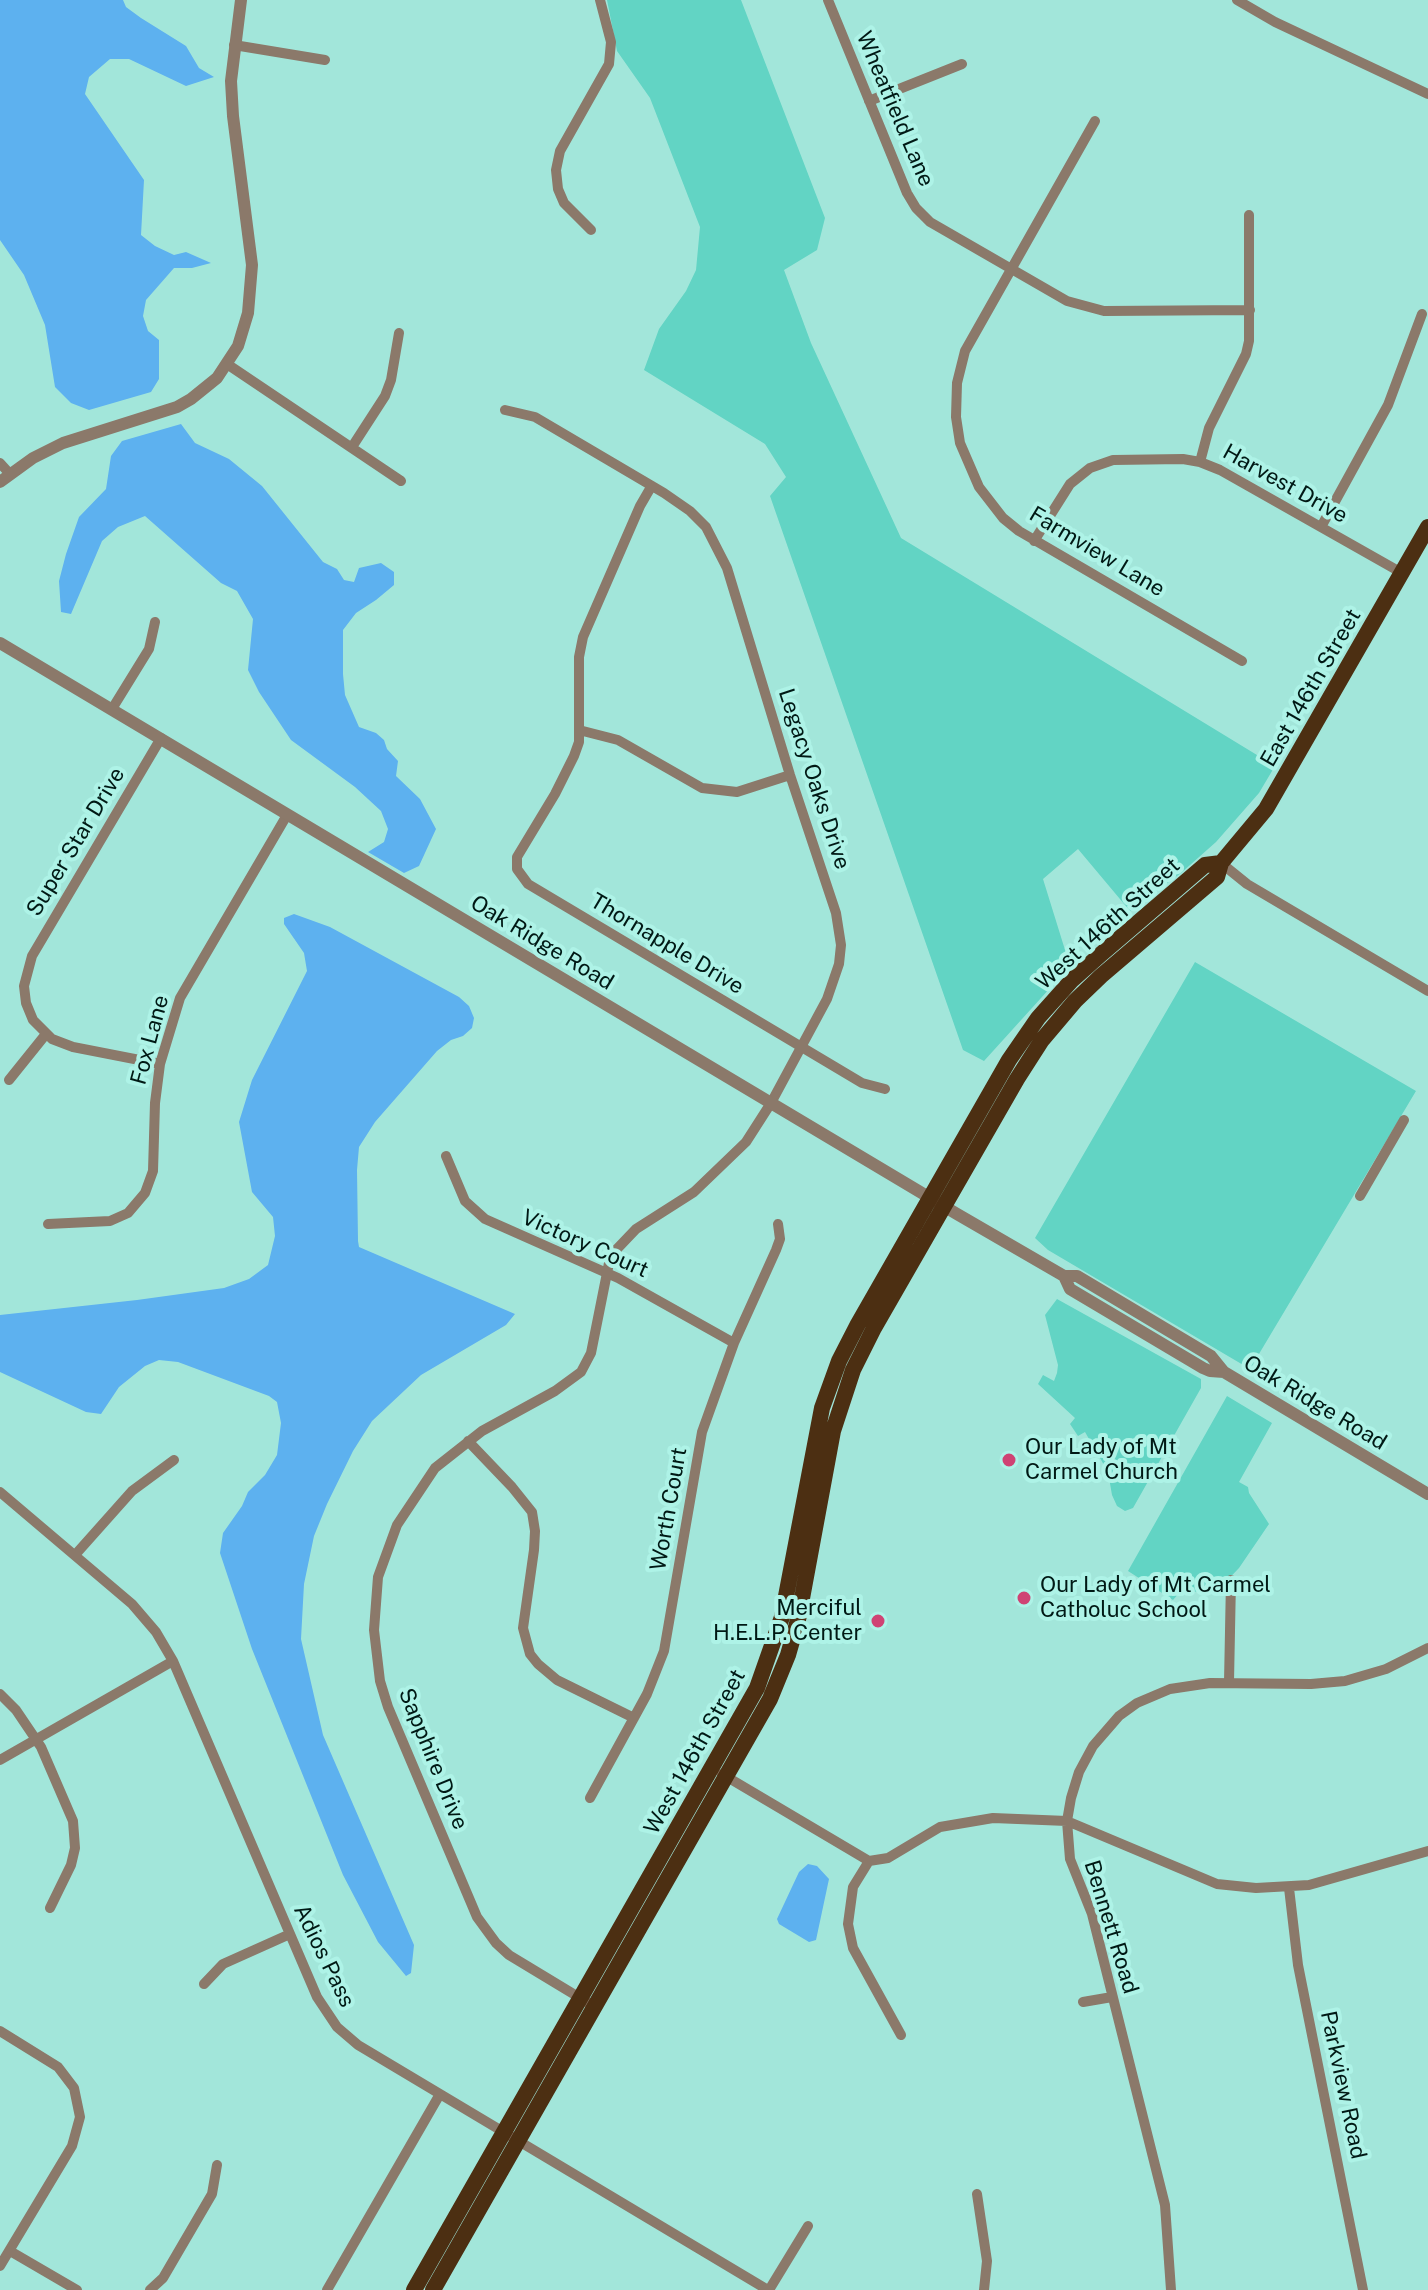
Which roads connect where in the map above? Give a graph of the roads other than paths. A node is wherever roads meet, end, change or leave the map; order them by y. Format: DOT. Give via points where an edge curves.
graph roads {
  1 [pos="241,0"];
  2 [pos="600,0"];
  3 [pos="828,0"];
  4 [pos="1237,0"];
  5 [pos="234,45"];
  6 [pos="325,60"];
  7 [pos="962,64"];
  8 [pos="1428,94"];
  9 [pos="869,101"];
  10 [pos="1095,121"];
  11 [pos="1249,215"];
  12 [pos="591,230"];
  13 [pos="1010,269"];
  14 [pos="1250,310"];
  15 [pos="1422,314"];
  16 [pos="399,333"];
  17 [pos="227,364"];
  18 [pos="505,410"];
  19 [pos="352,447"];
  20 [pos="1200,462"];
  21 [pos="0,463"];
  22 [pos="5,478"];
  23 [pos="401,481"];
  24 [pos="651,487"];
  25 [pos="1321,527"];
  26 [pos="1428,527"];
  27 [pos="1034,541"];
  28 [pos="1402,573"];
  29 [pos="155,622"];
  30 [pos="0,643"];
  31 [pos="1242,661"];
  32 [pos="112,709"];
  33 [pos="579,730"];
  34 [pos="161,738"];
  35 [pos="790,775"];
  36 [pos="287,815"];
  37 [pos="1221,863"];
  38 [pos="1428,991"];
  39 [pos="46,1034"];
  40 [pos="802,1047"];
  41 [pos="160,1064"];
  42 [pos="9,1080"];
  43 [pos="885,1089"];
  44 [pos="771,1103"];
  45 [pos="1404,1120"];
  46 [pos="446,1156"];
  47 [pos="1360,1196"];
  48 [pos="937,1202"];
  49 [pos="48,1224"];
  50 [pos="778,1224"];
  51 [pos="606,1272"];
  52 [pos="734,1343"];
  53 [pos="468,1441"];
  54 [pos="174,1460"];
  55 [pos="0,1492"];
  56 [pos="1428,1494"];
  57 [pos="75,1555"];
  58 [pos="1231,1580"];
  59 [pos="1428,1648"];
  60 [pos="173,1661"];
  61 [pos="1229,1682"];
  62 [pos="0,1694"];
  63 [pos="634,1718"];
  64 [pos="36,1739"];
  65 [pos="0,1760"];
  66 [pos="720,1772"];
  67 [pos="590,1798"];
  68 [pos="1067,1821"];
  69 [pos="1428,1851"];
  70 [pos="869,1861"];
  71 [pos="1289,1888"];
  72 [pos="50,1908"];
  73 [pos="290,1934"];
  74 [pos="204,1984"];
  75 [pos="1112,1997"];
  76 [pos="1083,2002"];
  77 [pos="588,2003"];
  78 [pos="0,2031"];
  79 [pos="901,2035"];
  80 [pos="440,2094"];
  81 [pos="511,2136"];
  82 [pos="217,2165"];
  83 [pos="977,2194"];
  84 [pos="808,2226"];
  85 [pos="10,2251"];
  86 [pos="0,2266"];
  87 [pos="427,2288"];
  88 [pos="77,2290"];
  89 [pos="150,2290"];
  90 [pos="327,2290"];
  91 [pos="768,2290"];
  92 [pos="984,2290"];
  93 [pos="1171,2290"];
  94 [pos="1363,2290"];
  1 -- 5 [label="street"];
  2 -- 12 [label="street" via="611,42 609,64 560,151 556,170 564,203"];
  3 -- 9 [label="street, Wheatfield Lane"];
  4 -- 8 [label="street"];
  5 -- 6 [label="street"];
  5 -- 17 [label="street" via="233,127 252,265 248,313"];
  7 -- 9 [label="street"];
  9 -- 13 [label="street, Wheatfield Lane" via="916,208 930,222"];
  10 -- 13 [label="street, Farmview Lane"];
  11 -- 14 [label="street"];
  13 -- 14 [label="street, Wheatfield Lane" via="1067,301 1104,311"];
  13 -- 27 [label="street, Farmview Lane" via="965,351 956,417 960,443 979,487 1003,518"];
  14 -- 20 [label="street" via="1246,354 1209,428"];
  15 -- 25 [label="street" via="1388,405"];
  16 -- 19 [label="street" via="385,396"];
  17 -- 19 [label="street"];
  17 -- 22 [label="street" via="202,392 177,407 63,443"];
  18 -- 24 [label="street, Legacy Oaks Drive" via="535,417"];
  19 -- 23 [label="street"];
  20 -- 25 [label="street, Harvest Drive"];
  20 -- 27 [label="street, Harvest Drive" via="1127,458 1100,463 1070,484"];
  21 -- 22 [label="street"];
  24 -- 33 [label="street" via="583,637"];
  24 -- 35 [label="street, Legacy Oaks Drive" via="690,511 719,549"];
  25 -- 28 [label="street, Harvest Drive"];
  26 -- 28 [label="main road, East 146th Street"];
  27 -- 31 [label="street, Farmview Lane"];
  28 -- 37 [label="main road, East 146th Street" via="1280,788"];
  29 -- 32 [label="street" via="149,649"];
  30 -- 32 [label="street, Oak Ridge Road"];
  32 -- 34 [label="street, Oak Ridge Road"];
  33 -- 35 [label="street" via="618,740 688,782 714,791 737,792"];
  33 -- 40 [label="street, Thornapple Drive" via="569,769 517,857 517,869 528,884"];
  34 -- 36 [label="street, Oak Ridge Road"];
  34 -- 39 [label="street, Super Star Drive" via="28,966 26,1003"];
  35 -- 40 [label="street, Legacy Oaks Drive" via="836,913 841,945 835,982"];
  36 -- 41 [label="street, Fox Lane" via="188,981"];
  36 -- 44 [label="street, Oak Ridge Road"];
  37 -- 38 [label="street" via="1247,884"];
  37 -- 48 [label="main road, West 146th Street" via="1205,865 1049,1005 1009,1060"];
  39 -- 41 [label="street" via="73,1047"];
  39 -- 42 [label="street"];
  40 -- 43 [label="street, Thornapple Drive" via="862,1083"];
  40 -- 44 [label="street, Legacy Oaks Drive"];
  41 -- 49 [label="street, Fox Lane" via="153,1171 141,1200 110,1221"];
  44 -- 48 [label="street, Oak Ridge Road"];
  44 -- 51 [label="street, Sapphire Drive" via="746,1142 694,1192 622,1241"];
  45 -- 47 [label="street"];
  46 -- 51 [label="street, Victory Court" via="465,1201 485,1219"];
  48 -- 56 [label="street, Oak Ridge Road" via="1064,1276 1077,1276"];
  48 -- 66 [label="main road, West 146th Street" via="858,1324 829,1386 778,1631"];
  50 -- 52 [label="street, Worth Court" via="776,1250"];
  51 -- 52 [label="street, Victory Court"];
  51 -- 53 [label="street, Sapphire Drive" via="591,1353 581,1372"];
  52 -- 63 [label="street, Worth Court" via="702,1432 664,1651"];
  53 -- 63 [label="street" via="532,1512 534,1550 523,1628 530,1654 557,1680"];
  53 -- 77 [label="street, Sapphire Drive" via="419,1488 386,1550 375,1605 380,1681 486,1931 509,1955"];
  54 -- 57 [label="street" via="132,1491"];
  55 -- 57 [label="street, Adios Pass"];
  57 -- 60 [label="street, Adios Pass" via="132,1604"];
  58 -- 61 [label="street"];
  59 -- 61 [label="street, Bennett Road" via="1345,1681"];
  60 -- 64 [label="street"];
  60 -- 73 [label="street, Adios Pass"];
  61 -- 68 [label="street, Bennett Road" via="1170,1689 1119,1716 1083,1763"];
  62 -- 64 [label="street"];
  63 -- 67 [label="street, Worth Court"];
  64 -- 65 [label="street"];
  64 -- 72 [label="street" via="69,1809 75,1836 71,1865"];
  66 -- 70 [label="street"];
  66 -- 77 [label="main road, West 146th Street"];
  68 -- 70 [label="street" via="993,1818 947,1824 888,1858"];
  68 -- 71 [label="street" via="1217,1884"];
  68 -- 75 [label="street, Bennett Road" via="1070,1859 1092,1914"];
  69 -- 71 [label="street"];
  70 -- 79 [label="street" via="853,1887 848,1924 853,1948"];
  71 -- 94 [label="street, Parkview Road" via="1298,1965"];
  73 -- 74 [label="street" via="233,1958"];
  73 -- 80 [label="street, Adios Pass" via="317,1997 337,2027"];
  75 -- 76 [label="street"];
  75 -- 93 [label="street, Bennett Road" via="1165,2205"];
  77 -- 81 [label="main road, West 146th Street"];
  78 -- 85 [label="street" via="58,2067 80,2105 72,2146"];
  80 -- 81 [label="street, Adios Pass"];
  80 -- 90 [label="street"];
  81 -- 87 [label="main road, West 146th Street"];
  81 -- 91 [label="street, Adios Pass"];
  82 -- 89 [label="street" via="212,2194 168,2270"];
  83 -- 92 [label="street" via="987,2261"];
  84 -- 91 [label="street"];
  85 -- 86 [label="street"];
  85 -- 88 [label="street"];
}
